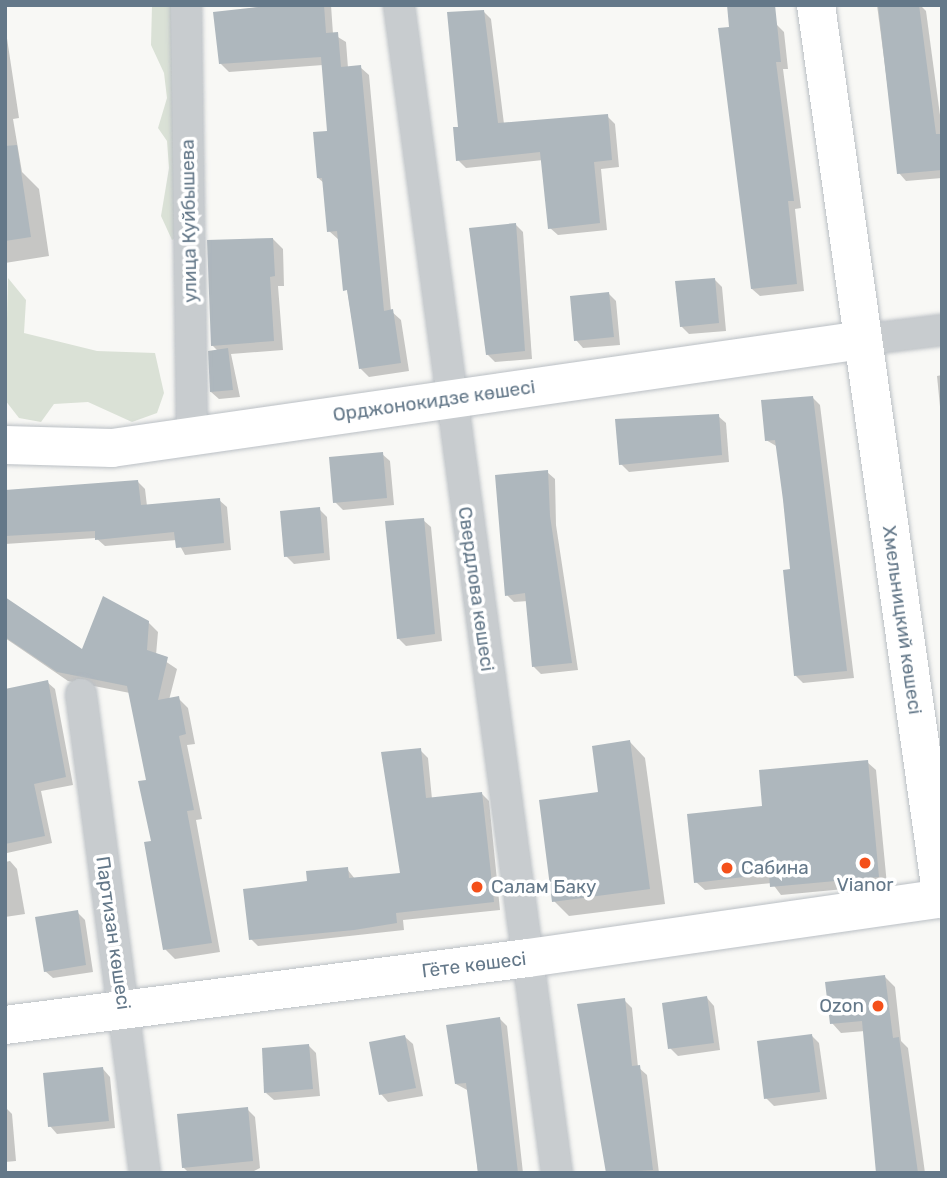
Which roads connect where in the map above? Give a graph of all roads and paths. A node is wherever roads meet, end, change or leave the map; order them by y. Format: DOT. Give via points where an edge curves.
graph roads {
  1 [pos="186,5"];
  2 [pos="399,5"];
  3 [pos="816,5"];
  4 [pos="942,330"];
  5 [pos="862,340"];
  6 [pos="449,397"];
  7 [pos="192,438"];
  8 [pos="5,445"];
  9 [pos="81,694"];
  10 [pos="942,899"];
  11 [pos="527,958"];
  12 [pos="123,1010"];
  13 [pos="5,1025"];
  14 [pos="145,1173"];
  15 [pos="556,1173"];
  1 -- 7 [label="street, улица Куйбышева"];
  2 -- 6 [label="street, Свердлова көшесі"];
  3 -- 5 [label="main road, Хмельницкий көшесі"];
  4 -- 5 [label="street"];
  5 -- 6 [label="main road, Орджонокидзе көшесі"];
  5 -- 10 [label="main road, Хмельницкий көшесі"];
  6 -- 7 [label="main road, Орджонокидзе көшесі"];
  6 -- 11 [label="street, Свердлова көшесі"];
  7 -- 8 [label="main road, Орджонокидзе көшесі" via="113,448"];
  9 -- 12 [label="street, Партизан көшесі"];
  10 -- 11 [label="main road, Гёте көшесі"];
  11 -- 12 [label="main road, Гёте көшесі"];
  11 -- 15 [label="street, Свердлова көшесі"];
  12 -- 13 [label="main road, Гёте көшесі"];
  12 -- 14 [label="street, Партизан көшесі"];
}
